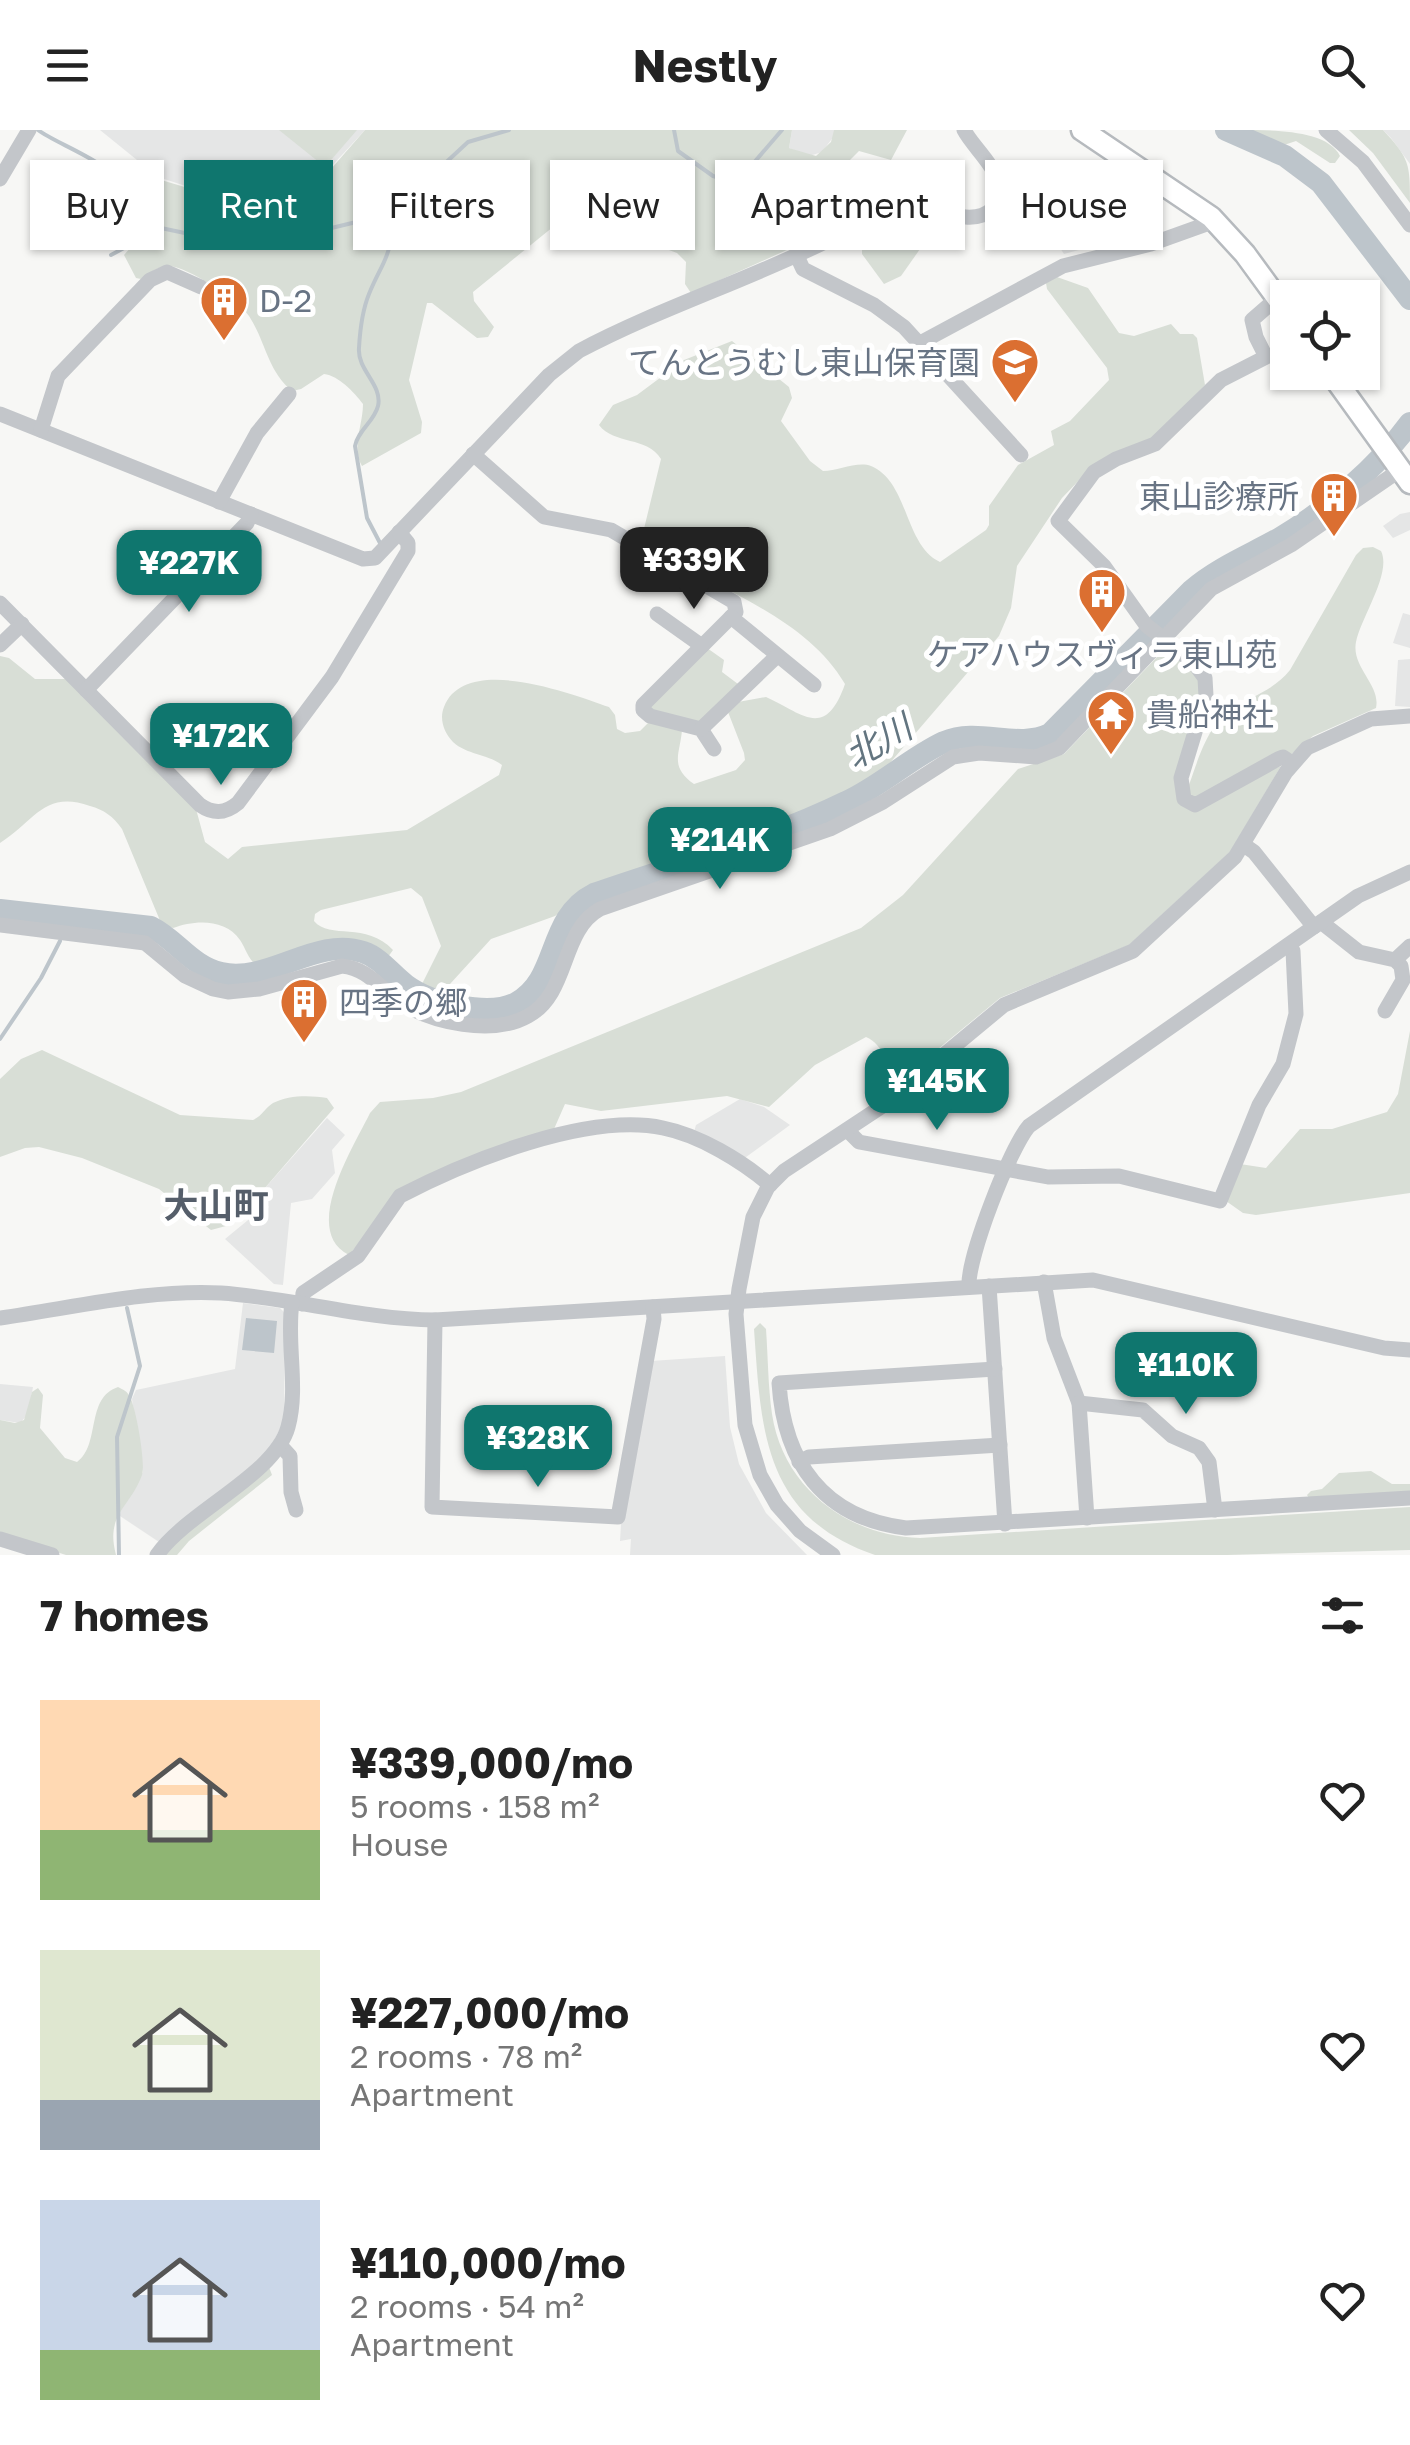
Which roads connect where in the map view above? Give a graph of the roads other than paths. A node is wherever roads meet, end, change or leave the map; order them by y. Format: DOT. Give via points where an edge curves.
graph roads {
  1 [pos="30,130"];
  2 [pos="964,130"];
  3 [pos="1082,130"];
  4 [pos="1326,130"];
  5 [pos="0,179"];
  6 [pos="1211,217"];
  7 [pos="1410,225"];
  8 [pos="796,254"];
  9 [pos="201,287"];
  10 [pos="1270,289"];
  11 [pos="1270,312"];
  12 [pos="920,343"];
  13 [pos="1343,390"];
  14 [pos="288,394"];
  15 [pos="0,414"];
  16 [pos="41,430"];
  17 [pos="473,454"];
  18 [pos="1020,455"];
  19 [pos="1397,465"];
  20 [pos="219,502"];
  21 [pos="250,514"];
  22 [pos="399,532"];
  23 [pos="0,603"];
  24 [pos="657,614"];
  25 [pos="730,617"];
  26 [pos="22,624"];
  27 [pos="1155,634"];
  28 [pos="0,645"];
  29 [pos="702,646"];
  30 [pos="778,656"];
  31 [pos="814,685"];
  32 [pos="86,690"];
  33 [pos="1410,716"];
  34 [pos="702,729"];
  35 [pos="714,749"];
  36 [pos="1292,764"];
  37 [pos="1244,846"];
  38 [pos="1408,877"];
  39 [pos="1318,924"];
  40 [pos="0,925"];
  41 [pos="1289,945"];
  42 [pos="1410,946"];
  43 [pos="1394,960"];
  44 [pos="1385,1011"];
  45 [pos="848,1130"];
  46 [pos="1005,1169"];
  47 [pos="770,1185"];
  48 [pos="1044,1282"];
  49 [pos="990,1286"];
  50 [pos="969,1287"];
  51 [pos="738,1302"];
  52 [pos="297,1303"];
  53 [pos="653,1307"];
  54 [pos="0,1318"];
  55 [pos="434,1320"];
  56 [pos="1410,1350"];
  57 [pos="995,1369"];
  58 [pos="1080,1403"];
  59 [pos="1000,1445"];
  60 [pos="280,1446"];
  61 [pos="799,1462"];
  62 [pos="1410,1498"];
  63 [pos="296,1510"];
  64 [pos="1215,1510"];
  65 [pos="1087,1518"];
  66 [pos="1005,1524"];
  67 [pos="0,1539"];
  68 [pos="52,1555"];
  69 [pos="157,1555"];
  70 [pos="833,1555"];
  1 -- 5 [label="street"];
  2 -- 8 [label="street" via="999,180 992,209 973,218 890,203"];
  3 -- 6 [label="main road"];
  4 -- 7 [label="street" via="1363,162"];
  6 -- 10 [label="main road"];
  6 -- 12 [label="street" via="1151,244 1063,266"];
  8 -- 12 [label="street" via="803,269 874,304"];
  8 -- 17 [label="street" via="579,351"];
  9 -- 16 [label="street" via="167,272 150,280 58,376"];
  11 -- 27 [label="street" via="1252,320 1266,357 1221,380 1148,448 1094,472 1058,521 1104,566"];
  12 -- 18 [label="street"];
  13 -- 19 [label="main road"];
  14 -- 20 [label="street"];
  15 -- 16 [label="street"];
  16 -- 20 [label="street"];
  17 -- 22 [label="street"];
  17 -- 25 [label="street" via="535,512 611,530 734,602"];
  19 -- 27 [label="street"];
  20 -- 21 [label="street"];
  21 -- 22 [label="street" via="363,559 375,558"];
  21 -- 32 [label="street"];
  22 -- 32 [label="street" via="408,551 344,658 232,808 215,812 200,804"];
  23 -- 26 [label="street"];
  24 -- 29 [label="street"];
  25 -- 29 [label="street"];
  25 -- 30 [label="street"];
  26 -- 28 [label="street"];
  26 -- 32 [label="street"];
  27 -- 36 [label="street" via="1194,663 1207,687 1182,778 1184,799 1196,805 1278,758"];
  27 -- 40 [label="street" via="1069,740 1048,754 953,757 830,829 591,914 550,997 514,1022 484,1025 428,1016 355,967 228,992 185,976 145,943"];
  29 -- 34 [label="street" via="643,710"];
  30 -- 31 [label="street"];
  30 -- 34 [label="street"];
  33 -- 36 [label="street" via="1362,722 1316,742"];
  34 -- 35 [label="street"];
  36 -- 37 [label="street"];
  37 -- 39 [label="street"];
  37 -- 45 [label="street" via="1133,951 1004,1004"];
  38 -- 39 [label="street" via="1366,891"];
  39 -- 41 [label="street"];
  39 -- 43 [label="street" via="1359,952"];
  41 -- 46 [label="street" via="1040,1117 1020,1136"];
  41 -- 46 [label="street" via="1296,1014 1290,1039 1220,1201 1119,1176 1063,1178"];
  42 -- 43 [label="street"];
  43 -- 44 [label="street" via="1404,976"];
  45 -- 46 [label="street" via="859,1142"];
  45 -- 47 [label="street"];
  46 -- 50 [label="street"];
  47 -- 51 [label="street" via="753,1216"];
  47 -- 52 [label="street" via="702,1143 662,1128 620,1126 536,1140 400,1196 364,1250"];
  48 -- 49 [label="street"];
  48 -- 56 [label="street" via="1104,1282"];
  48 -- 58 [label="street" via="1054,1338"];
  49 -- 50 [label="street"];
  49 -- 57 [label="street"];
  50 -- 51 [label="street"];
  51 -- 53 [label="street"];
  51 -- 70 [label="street" via="743,1408 753,1459 788,1518"];
  52 -- 54 [label="street" via="186,1293"];
  52 -- 55 [label="street"];
  52 -- 60 [label="street" via="291,1412"];
  53 -- 55 [label="street"];
  53 -- 55 [label="street" via="618,1517 432,1507"];
  57 -- 59 [label="street"];
  57 -- 61 [label="street" via="779,1382 784,1426"];
  58 -- 64 [label="street" via="1143,1410 1198,1448 1209,1462"];
  58 -- 65 [label="street"];
  59 -- 61 [label="street"];
  59 -- 66 [label="street"];
  60 -- 63 [label="street" via="290,1456"];
  60 -- 69 [label="street"];
  61 -- 66 [label="street" via="828,1496 878,1523 920,1529"];
  62 -- 64 [label="street"];
  64 -- 65 [label="street"];
  65 -- 66 [label="street"];
  67 -- 68 [label="street"];
}
